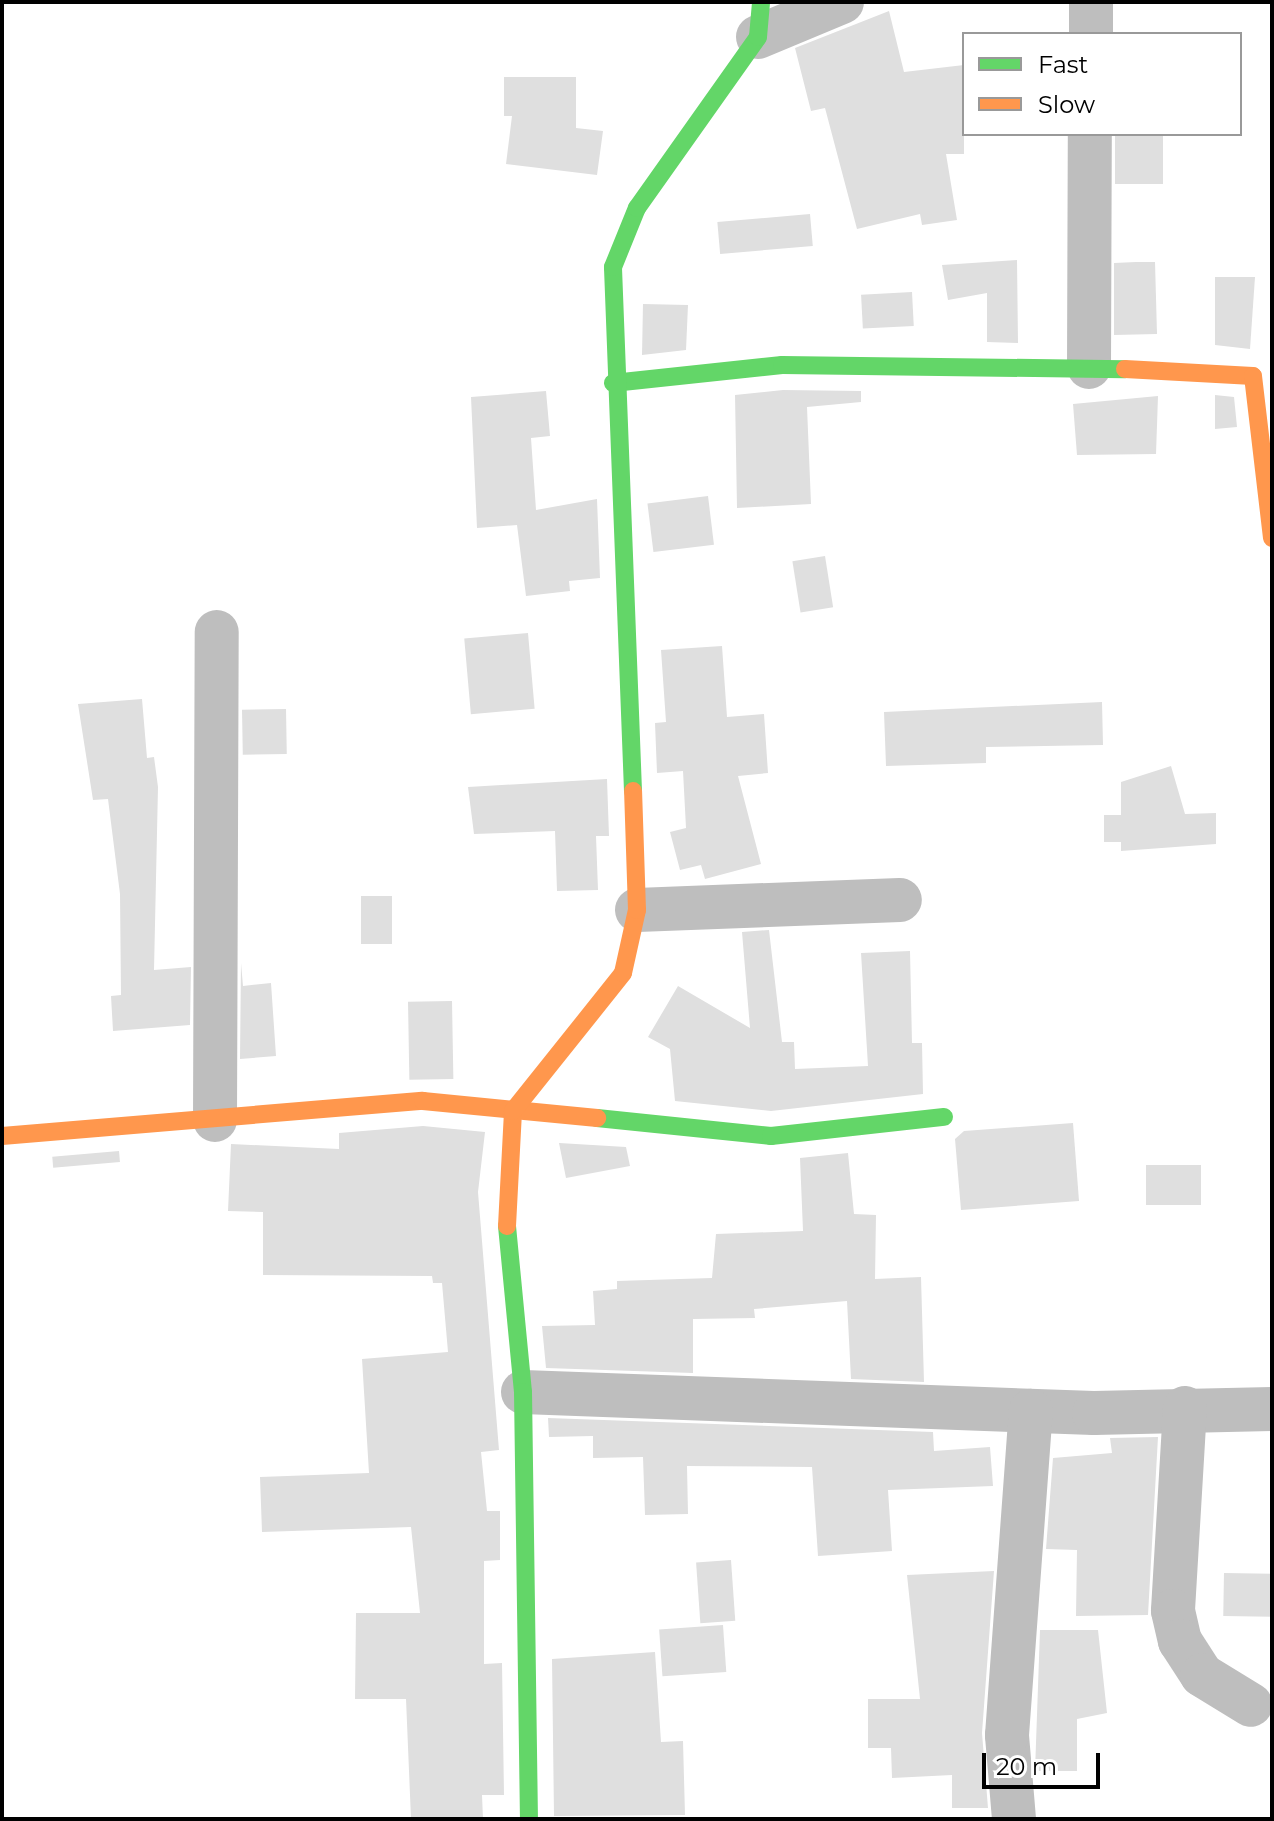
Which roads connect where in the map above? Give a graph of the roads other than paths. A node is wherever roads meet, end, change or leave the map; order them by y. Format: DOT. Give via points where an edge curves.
graph roads {
  1 [pos="842,2"];
  2 [pos="1091,2"];
  3 [pos="760,20"];
  4 [pos="1091,32"];
  5 [pos="1090,136"];
  6 [pos="1089,367"];
  7 [pos="613,383"];
  8 [pos="1272,538"];
  9 [pos="217,632"];
  10 [pos="900,900"];
  11 [pos="637,910"];
  12 [pos="513,1111"];
  13 [pos="944,1117"];
  14 [pos="215,1120"];
  15 [pos="2,1136"];
  16 [pos="523,1392"];
  17 [pos="1185,1408"];
  18 [pos="1272,1409"];
  19 [pos="1031,1411"];
  20 [pos="1251,1705"];
  21 [pos="529,1819"];
  22 [pos="1014,1819"];
  1 -- 3 [label="street"];
  2 -- 4 [label="street"];
  3 -- 7 [label="street" via="637,208 613,267"];
  5 -- 6 [label="street"];
  6 -- 7 [label="street" via="782,365"];
  6 -- 8 [label="street" via="1253,376"];
  7 -- 11 [label="street"];
  9 -- 14 [label="street"];
  10 -- 11 [label="street"];
  11 -- 12 [label="street" via="623,973"];
  12 -- 13 [label="street" via="771,1136"];
  12 -- 14 [label="street" via="423,1101"];
  12 -- 16 [label="street" via="503,1190"];
  14 -- 15 [label="street"];
  16 -- 19 [label="street"];
  16 -- 21 [label="street"];
  17 -- 18 [label="street"];
  17 -- 19 [label="street"];
  17 -- 20 [label="street" via="1173,1611 1180,1641 1202,1675"];
  19 -- 22 [label="street" via="1007,1735"];
}
